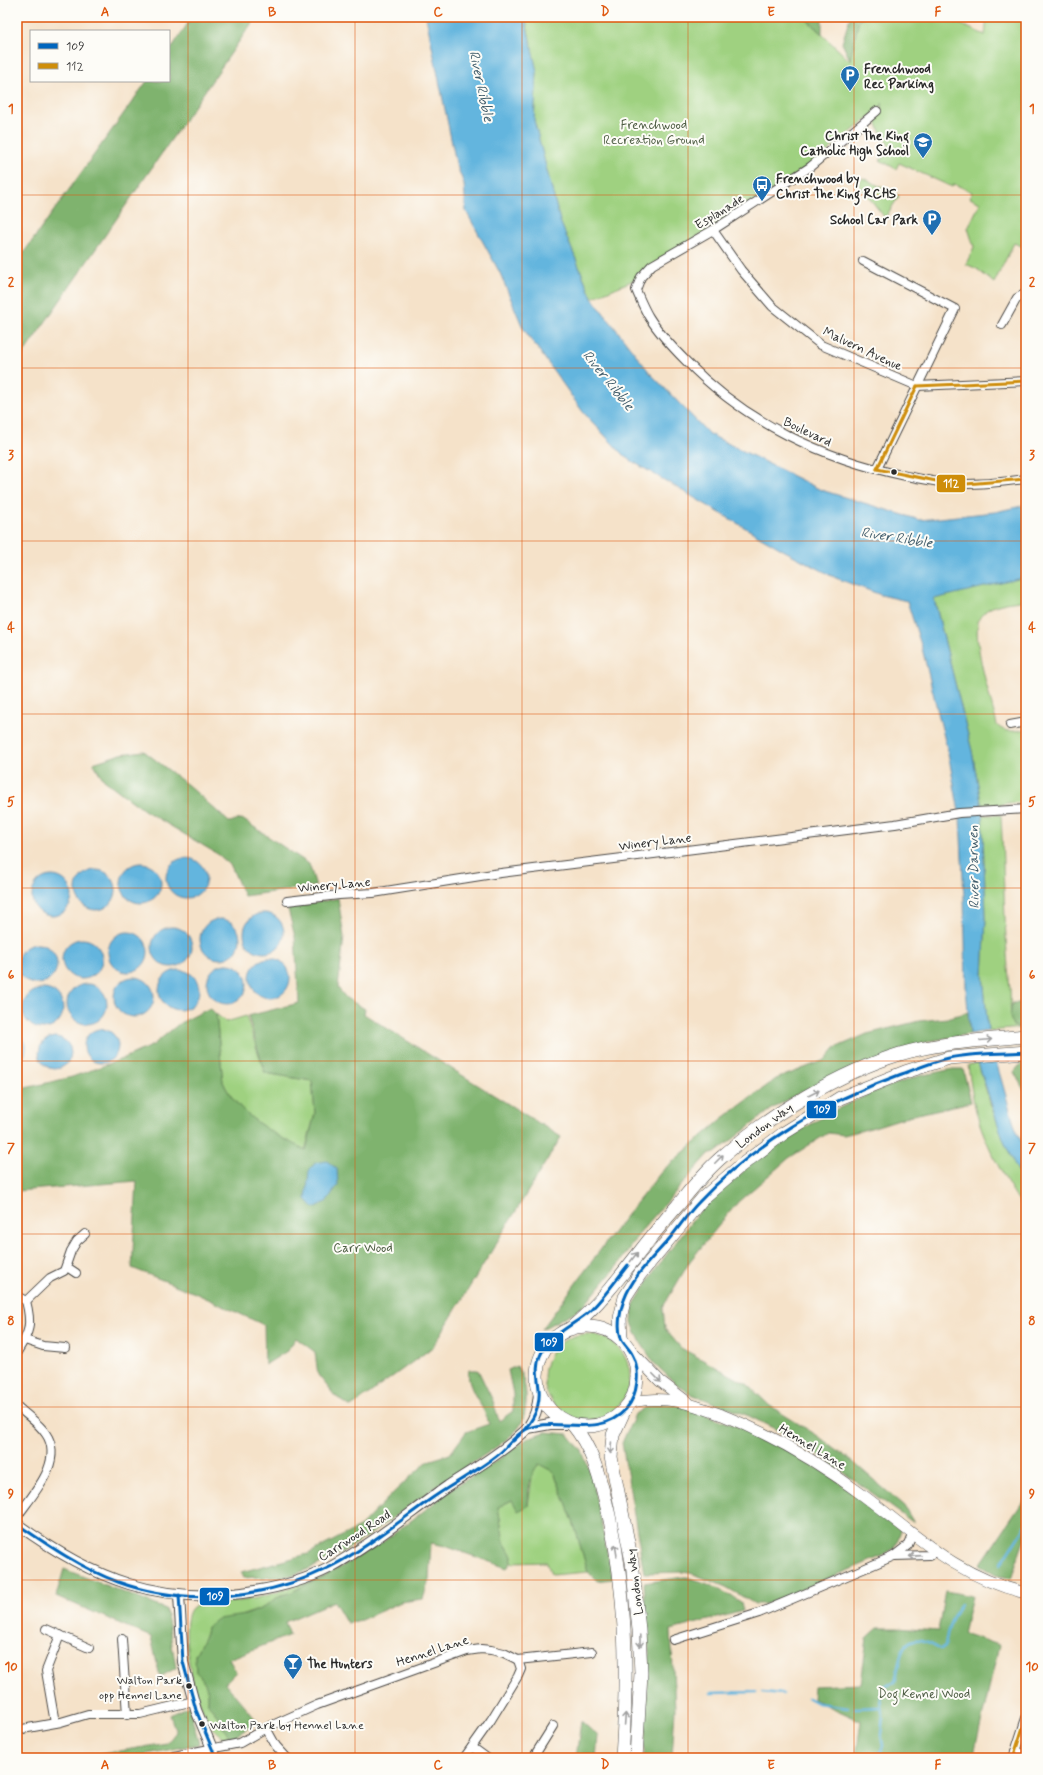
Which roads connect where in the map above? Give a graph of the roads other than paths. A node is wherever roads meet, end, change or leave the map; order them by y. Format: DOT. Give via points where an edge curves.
graph roads {
  1 [pos="877,111"];
  2 [pos="713,230"];
  3 [pos="863,262"];
  4 [pos="636,290"];
  5 [pos="1026,294"];
  6 [pos="1002,325"];
  7 [pos="1026,381"];
  8 [pos="916,386"];
  9 [pos="877,469"];
  10 [pos="1026,479"];
  11 [pos="1026,722"];
  12 [pos="1010,725"];
  13 [pos="1026,809"];
  14 [pos="287,900"];
  15 [pos="1026,1036"];
  16 [pos="1026,1052"];
  17 [pos="85,1234"];
  18 [pos="67,1267"];
  19 [pos="76,1273"];
  20 [pos="17,1296"];
  21 [pos="26,1301"];
  22 [pos="571,1328"];
  23 [pos="621,1339"];
  24 [pos="25,1340"];
  25 [pos="65,1348"];
  26 [pos="630,1350"];
  27 [pos="17,1352"];
  28 [pos="539,1394"];
  29 [pos="688,1402"];
  30 [pos="17,1406"];
  31 [pos="627,1407"];
  32 [pos="572,1425"];
  33 [pos="528,1428"];
  34 [pos="17,1517"];
  35 [pos="17,1524"];
  36 [pos="912,1535"];
  37 [pos="935,1552"];
  38 [pos="894,1556"];
  39 [pos="1026,1593"];
  40 [pos="179,1595"];
  41 [pos="46,1629"];
  42 [pos="60,1635"];
  43 [pos="122,1639"];
  44 [pos="673,1640"];
  45 [pos="89,1648"];
  46 [pos="592,1652"];
  47 [pos="518,1660"];
  48 [pos="194,1701"];
  49 [pos="127,1715"];
  50 [pos="1026,1718"];
  51 [pos="55,1723"];
  52 [pos="553,1726"];
  53 [pos="266,1728"];
  54 [pos="17,1730"];
  55 [pos="472,1747"];
  56 [pos="214,1753"];
  57 [pos="1026,1754"];
  58 [pos="1014,1755"];
  59 [pos="174,1756"];
  60 [pos="287,1758"];
  61 [pos="464,1758"];
  62 [pos="487,1758"];
  63 [pos="533,1758"];
  64 [pos="622,1758"];
  65 [pos="636,1758"];
  1 -- 2 [label="street, Esplanade" via="810,167"];
  2 -- 4 [label="street, Esplanade" via="652,265 641,277"];
  2 -- 8 [label="street, Malvern Avenue" via="741,270 772,306 821,345"];
  3 -- 8 [label="street" via="955,309"];
  4 -- 9 [label="street, Boulevard" via="649,317 670,345 702,377 735,404 807,446"];
  5 -- 6 [label="street" via="1017,298"];
  7 -- 8 [label="street, Malvern Avenue"];
  8 -- 9 [label="street"];
  9 -- 10 [label="street, Boulevard" via="946,483"];
  11 -- 12 [label="street"];
  13 -- 14 [label="street, Winery Lane" via="961,813 895,824 493,874 373,893"];
  22 -- 15 [label="highway, London Way, one-way" via="600,1300 655,1231 722,1156 784,1108 848,1075 893,1057 948,1044"];
  16 -- 23 [label="highway, London Way" via="949,1058 906,1072 840,1098 784,1132 703,1198 640,1274 625,1297 620,1318"];
  17 -- 18 [label="street" via="71,1251"];
  18 -- 19 [label="street"];
  18 -- 21 [label="street" via="50,1278"];
  20 -- 21 [label="street"];
  21 -- 24 [label="street" via="30,1325"];
  22 -- 23 [label="highway" via="598,1327 610,1331"];
  22 -- 28 [label="highway" via="548,1343 541,1354 536,1381"];
  23 -- 26 [label="highway"];
  24 -- 25 [label="street" via="44,1346"];
  24 -- 27 [label="street"];
  26 -- 29 [label="main road, Hennel Lane, one-way" via="660,1381"];
  26 -- 31 [label="highway" via="638,1376 636,1389"];
  28 -- 32 [label="highway" via="546,1407 557,1418"];
  28 -- 33 [label="street, Carrwood Road" via="538,1408"];
  29 -- 31 [label="main road, Hennel Lane" via="650,1398"];
  29 -- 36 [label="main road, Hennel Lane" via="784,1443 864,1496"];
  30 -- 34 [label="street" via="46,1434 51,1460 41,1481"];
  31 -- 32 [label="highway" via="602,1425"];
  31 -- 65 [label="highway, London Way, one-way" via="613,1435 611,1457 632,1562 639,1630 640,1673"];
  32 -- 33 [label="street" via="550,1424"];
  64 -- 32 [label="highway, London Way, one-way" via="626,1680 623,1610 615,1545 600,1480 590,1452 582,1436"];
  33 -- 40 [label="street, Carrwood Road" via="499,1454 328,1569 282,1586 228,1596"];
  35 -- 40 [label="street, Carrwood Road" via="50,1547 112,1579 138,1588"];
  36 -- 37 [label="main road, Hennel Lane"];
  36 -- 38 [label="street" via="908,1545"];
  37 -- 38 [label="street, one-way"];
  37 -- 39 [label="main road, Hennel Lane" via="986,1582"];
  38 -- 44 [label="street" via="759,1613"];
  40 -- 48 [label="street" via="183,1662"];
  41 -- 42 [label="street"];
  42 -- 45 [label="street"];
  42 -- 51 [label="street" via="46,1671"];
  43 -- 49 [label="street"];
  46 -- 47 [label="street, Hennel Lane"];
  47 -- 53 [label="street, Hennel Lane" via="491,1650 467,1651 317,1705"];
  47 -- 55 [label="street" via="521,1669 518,1676"];
  48 -- 49 [label="street" via="159,1711"];
  48 -- 56 [label="street"];
  49 -- 51 [label="street" via="88,1714"];
  50 -- 58 [label="street"];
  51 -- 54 [label="street"];
  52 -- 63 [label="street"];
  53 -- 56 [label="street, Hennel Lane" via="240,1743"];
  53 -- 60 [label="street" via="276,1746"];
  55 -- 61 [label="street"];
  55 -- 62 [label="street"];
  56 -- 59 [label="street, Hennel Lane"];
  57 -- 58 [label="street"];
}
